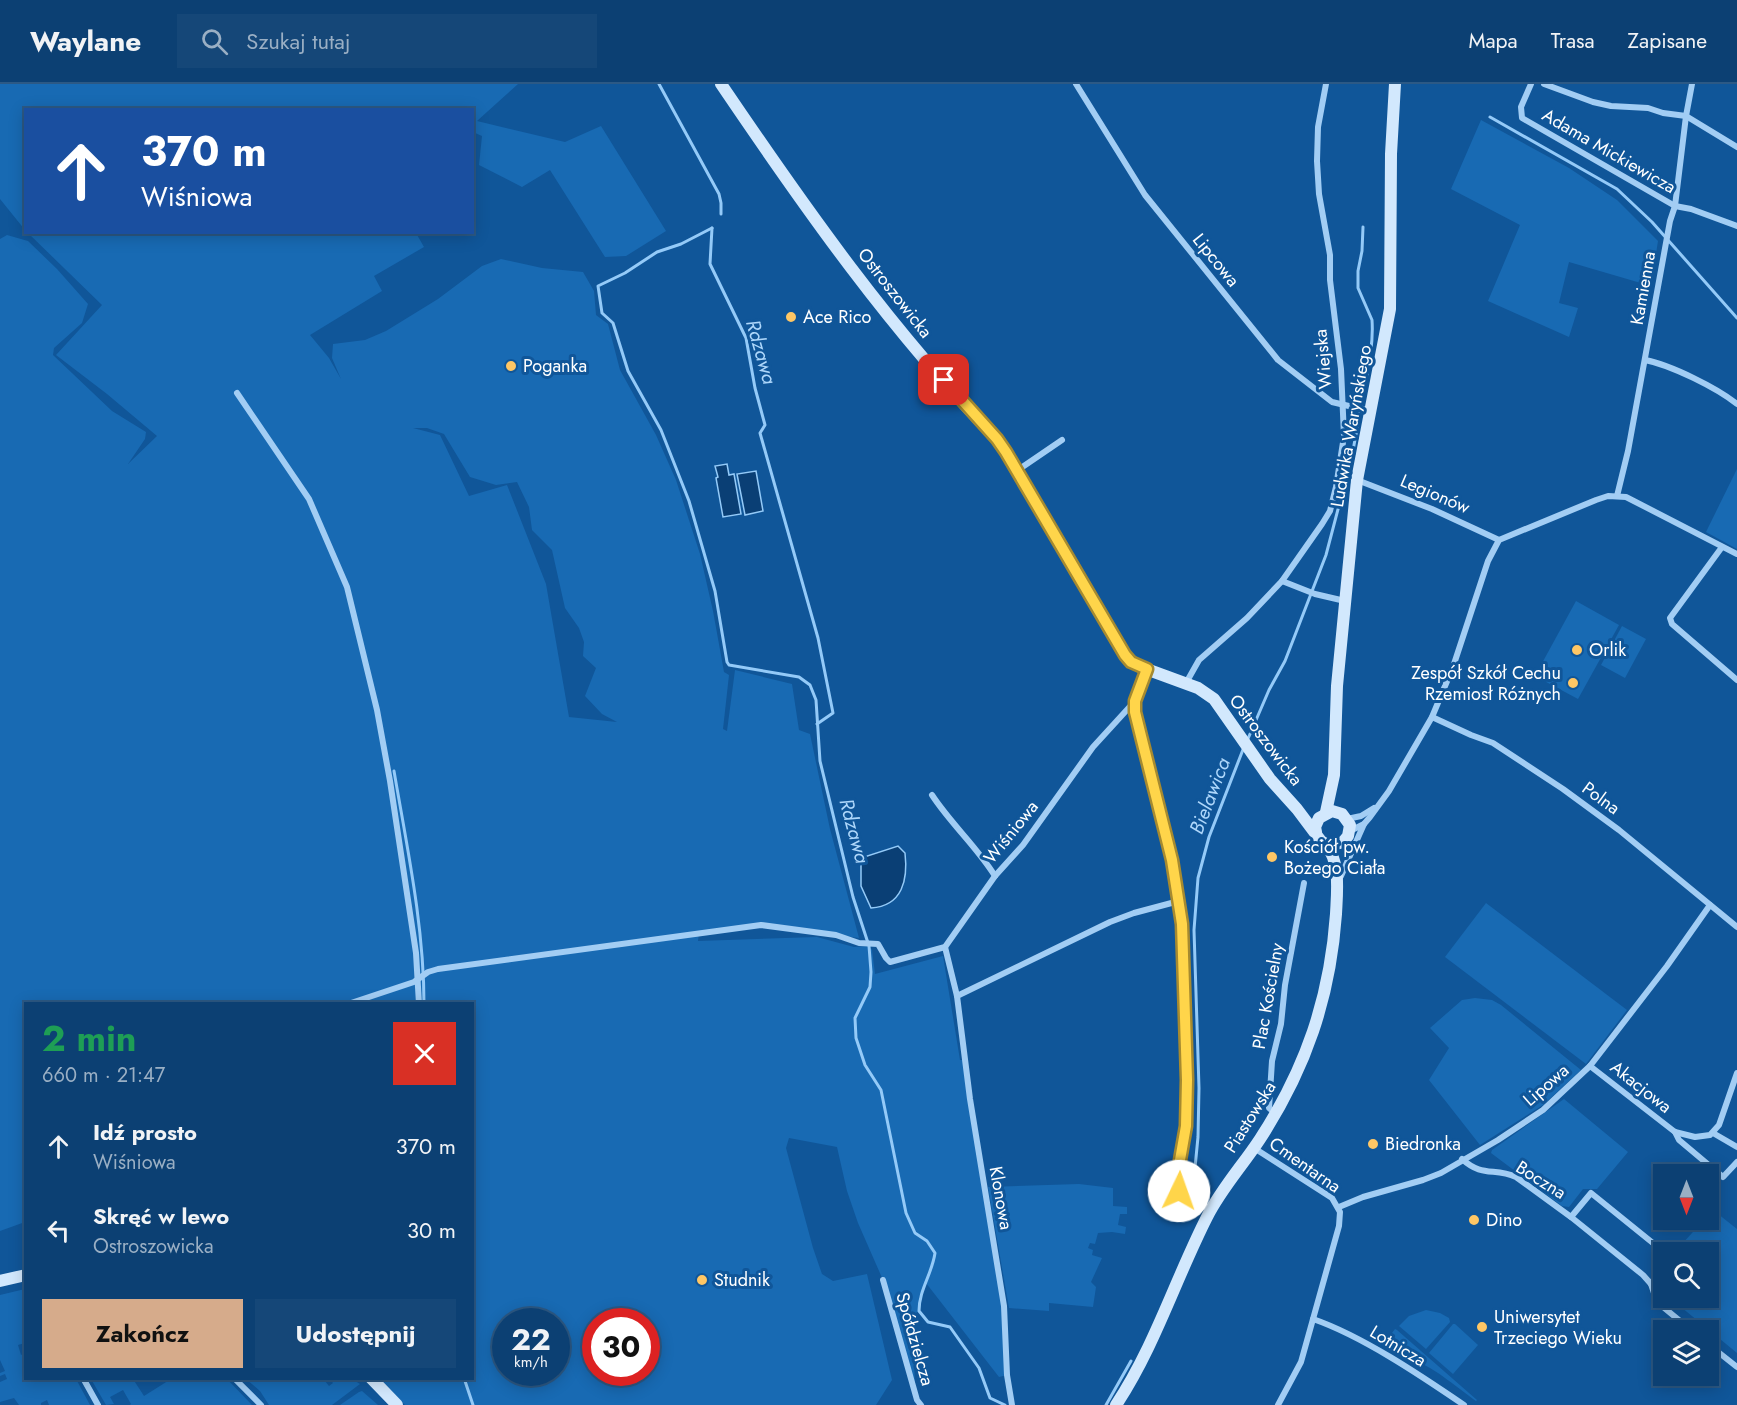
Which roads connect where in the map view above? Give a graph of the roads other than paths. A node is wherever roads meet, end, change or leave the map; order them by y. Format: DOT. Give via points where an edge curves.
graph roads {
  1 [pos="721,84"];
  2 [pos="1076,84"];
  3 [pos="1326,84"];
  4 [pos="1395,84"];
  5 [pos="1531,84"];
  6 [pos="1544,84"];
  7 [pos="1692,84"];
  8 [pos="1686,116"];
  9 [pos="1737,147"];
  10 [pos="1675,206"];
  11 [pos="1737,226"];
  12 [pos="1645,360"];
  13 [pos="237,393"];
  14 [pos="1737,404"];
  15 [pos="1342,405"];
  16 [pos="1367,410"];
  17 [pos="1062,440"];
  18 [pos="1018,470"];
  19 [pos="1358,480"];
  20 [pos="1617,496"];
  21 [pos="1499,540"];
  22 [pos="1722,547"];
  23 [pos="1737,555"];
  24 [pos="1282,580"];
  25 [pos="1345,601"];
  26 [pos="1147,669"];
  27 [pos="1737,680"];
  28 [pos="1186,684"];
  29 [pos="1135,701"];
  30 [pos="1432,717"];
  31 [pos="1334,775"];
  32 [pos="933,795"];
  33 [pos="1378,806"];
  34 [pos="1297,809"];
  35 [pos="1324,813"];
  36 [pos="1364,824"];
  37 [pos="1345,827"];
  38 [pos="1316,832"];
  39 [pos="1325,844"];
  40 [pos="995,876"];
  41 [pos="1341,876"];
  42 [pos="1304,883"];
  43 [pos="1337,896"];
  44 [pos="1179,901"];
  45 [pos="1710,905"];
  46 [pos="1737,927"];
  47 [pos="945,947"];
  48 [pos="419,980"];
  49 [pos="957,996"];
  50 [pos="354,1002"];
  51 [pos="419,1002"];
  52 [pos="1590,1066"];
  53 [pos="1737,1073"];
  54 [pos="1275,1113"];
  55 [pos="1675,1132"];
  56 [pos="1713,1133"];
  57 [pos="1737,1147"];
  58 [pos="1254,1148"];
  59 [pos="1462,1159"];
  60 [pos="1737,1162"];
  61 [pos="1339,1208"];
  62 [pos="1211,1210"];
  63 [pos="1571,1217"];
  64 [pos="1653,1243"];
  65 [pos="24,1275"];
  66 [pos="883,1280"];
  67 [pos="0,1281"];
  68 [pos="1653,1281"];
  69 [pos="1651,1284"];
  70 [pos="1313,1319"];
  71 [pos="1679,1320"];
  72 [pos="1719,1353"];
  73 [pos="1737,1367"];
  74 [pos="84,1380"];
  75 [pos="236,1380"];
  76 [pos="373,1380"];
  77 [pos="98,1405"];
  78 [pos="261,1405"];
  79 [pos="397,1405"];
  80 [pos="921,1405"];
  81 [pos="1012,1405"];
  82 [pos="1116,1405"];
  83 [pos="1278,1405"];
  84 [pos="1464,1405"];
  1 -- 18 [label="main road, Ostroszowicka" via="876,301 997,439"];
  2 -- 15 [label="street, Lipcowa" via="1145,195 1267,348 1325,398"];
  3 -- 15 [label="street, Wiejska" via="1317,161 1338,332"];
  4 -- 16 [label="main road, Ludwika Waryńskiego" via="1391,302"];
  5 -- 10 [label="street, Adama Mickiewicza" via="1521,107 1522,118"];
  6 -- 8 [label="street" via="1602,104"];
  7 -- 8 [label="street, Kamienna"];
  8 -- 9 [label="street"];
  8 -- 10 [label="street, Kamienna"];
  10 -- 11 [label="street, Adama Mickiewicza"];
  10 -- 12 [label="street, Kamienna"];
  12 -- 14 [label="street" via="1688,377"];
  12 -- 20 [label="street, Kamienna"];
  13 -- 48 [label="street" via="309,499 347,587 377,710 406,876"];
  15 -- 16 [label="street, Lipcowa"];
  15 -- 24 [label="street, Wiejska" via="1344,436 1330,511"];
  16 -- 19 [label="main road, Ludwika Waryńskiego"];
  17 -- 18 [label="street"];
  18 -- 26 [label="main road, Ostroszowicka" via="1113,638 1131,662"];
  19 -- 21 [label="street, Legionów"];
  19 -- 25 [label="main road, Ludwika Waryńskiego"];
  20 -- 21 [label="street" via="1596,500"];
  20 -- 22 [label="street" via="1638,501"];
  21 -- 30 [label="street"];
  22 -- 23 [label="street"];
  22 -- 27 [label="street" via="1670,618 1672,624"];
  24 -- 25 [label="street"];
  24 -- 28 [label="street, Wiejska" via="1247,618 1199,660"];
  25 -- 31 [label="main road, Ludwika Waryńskiego"];
  26 -- 28 [label="main road, Ostroszowicka"];
  26 -- 29 [label="street, Wiśniowa"];
  28 -- 34 [label="main road, Ostroszowicka" via="1214,699 1254,757"];
  29 -- 40 [label="street, Wiśniowa" via="1109,728 1023,845"];
  29 -- 44 [label="street"];
  30 -- 33 [label="street"];
  30 -- 45 [label="street, Polna" via="1493,742 1539,773 1619,830"];
  31 -- 35 [label="main road, Ludwika Waryńskiego"];
  31 -- 37 [label="main road, Ludwika Waryńskiego"];
  32 -- 40 [label="street"];
  33 -- 36 [label="street"];
  33 -- 37 [label="street"];
  34 -- 35 [label="main road, Ostroszowicka"];
  34 -- 38 [label="main road, Ostroszowicka"];
  35 -- 37 [label="main road" via="1337,812"];
  35 -- 38 [label="main road" via="1316,822"];
  36 -- 37 [label="street"];
  36 -- 41 [label="street, Piastowska"];
  37 -- 39 [label="main road" via="1334,846"];
  37 -- 41 [label="main road, Piastowska"];
  38 -- 39 [label="main road"];
  39 -- 43 [label="main road, Piastowska" via="1334,860"];
  40 -- 47 [label="street, Wiśniowa"];
  41 -- 43 [label="main road, Piastowska"];
  42 -- 54 [label="street, Plac Kościelny" via="1272,1061 1269,1108"];
  43 -- 54 [label="main road, Piastowska" via="1319,1013 1300,1069"];
  44 -- 49 [label="street" via="1110,922"];
  44 -- 62 [label="street" via="1187,1080 1179,1191"];
  45 -- 46 [label="street, Polna"];
  45 -- 52 [label="street, Lipowa"];
  47 -- 48 [label="street" via="894,962 873,943 761,925 438,969"];
  47 -- 49 [label="street, Klonowa"];
  48 -- 50 [label="street"];
  48 -- 51 [label="street"];
  49 -- 81 [label="street, Klonowa" via="1004,1306"];
  52 -- 55 [label="street, Akacjowa"];
  52 -- 59 [label="street, Lipowa" via="1543,1110"];
  53 -- 56 [label="street" via="1723,1117"];
  54 -- 58 [label="main road, Piastowska"];
  55 -- 56 [label="street, Akacjowa" via="1695,1137"];
  55 -- 60 [label="street, Akacjowa" via="1679,1140 1723,1177"];
  56 -- 57 [label="street"];
  58 -- 61 [label="street, Cmentarna" via="1332,1198"];
  58 -- 62 [label="main road, Piastowska"];
  59 -- 61 [label="street, Lipowa" via="1441,1173"];
  59 -- 63 [label="street, Boczna" via="1481,1172 1516,1177"];
  61 -- 70 [label="street" via="1339,1226"];
  62 -- 82 [label="main road, Piastowska" via="1148,1351"];
  63 -- 64 [label="street, Boczna" via="1591,1193"];
  63 -- 69 [label="street, Boczna"];
  65 -- 67 [label="main road"];
  66 -- 80 [label="street, Spółdzielcza"];
  68 -- 69 [label="street"];
  69 -- 71 [label="street, Boczna" via="1657,1302"];
  70 -- 83 [label="street" via="1301,1362"];
  70 -- 84 [label="street, Lotnicza" via="1365,1343"];
  72 -- 73 [label="street"];
  74 -- 77 [label="street"];
  75 -- 78 [label="street"];
  76 -- 79 [label="main road"];
}
